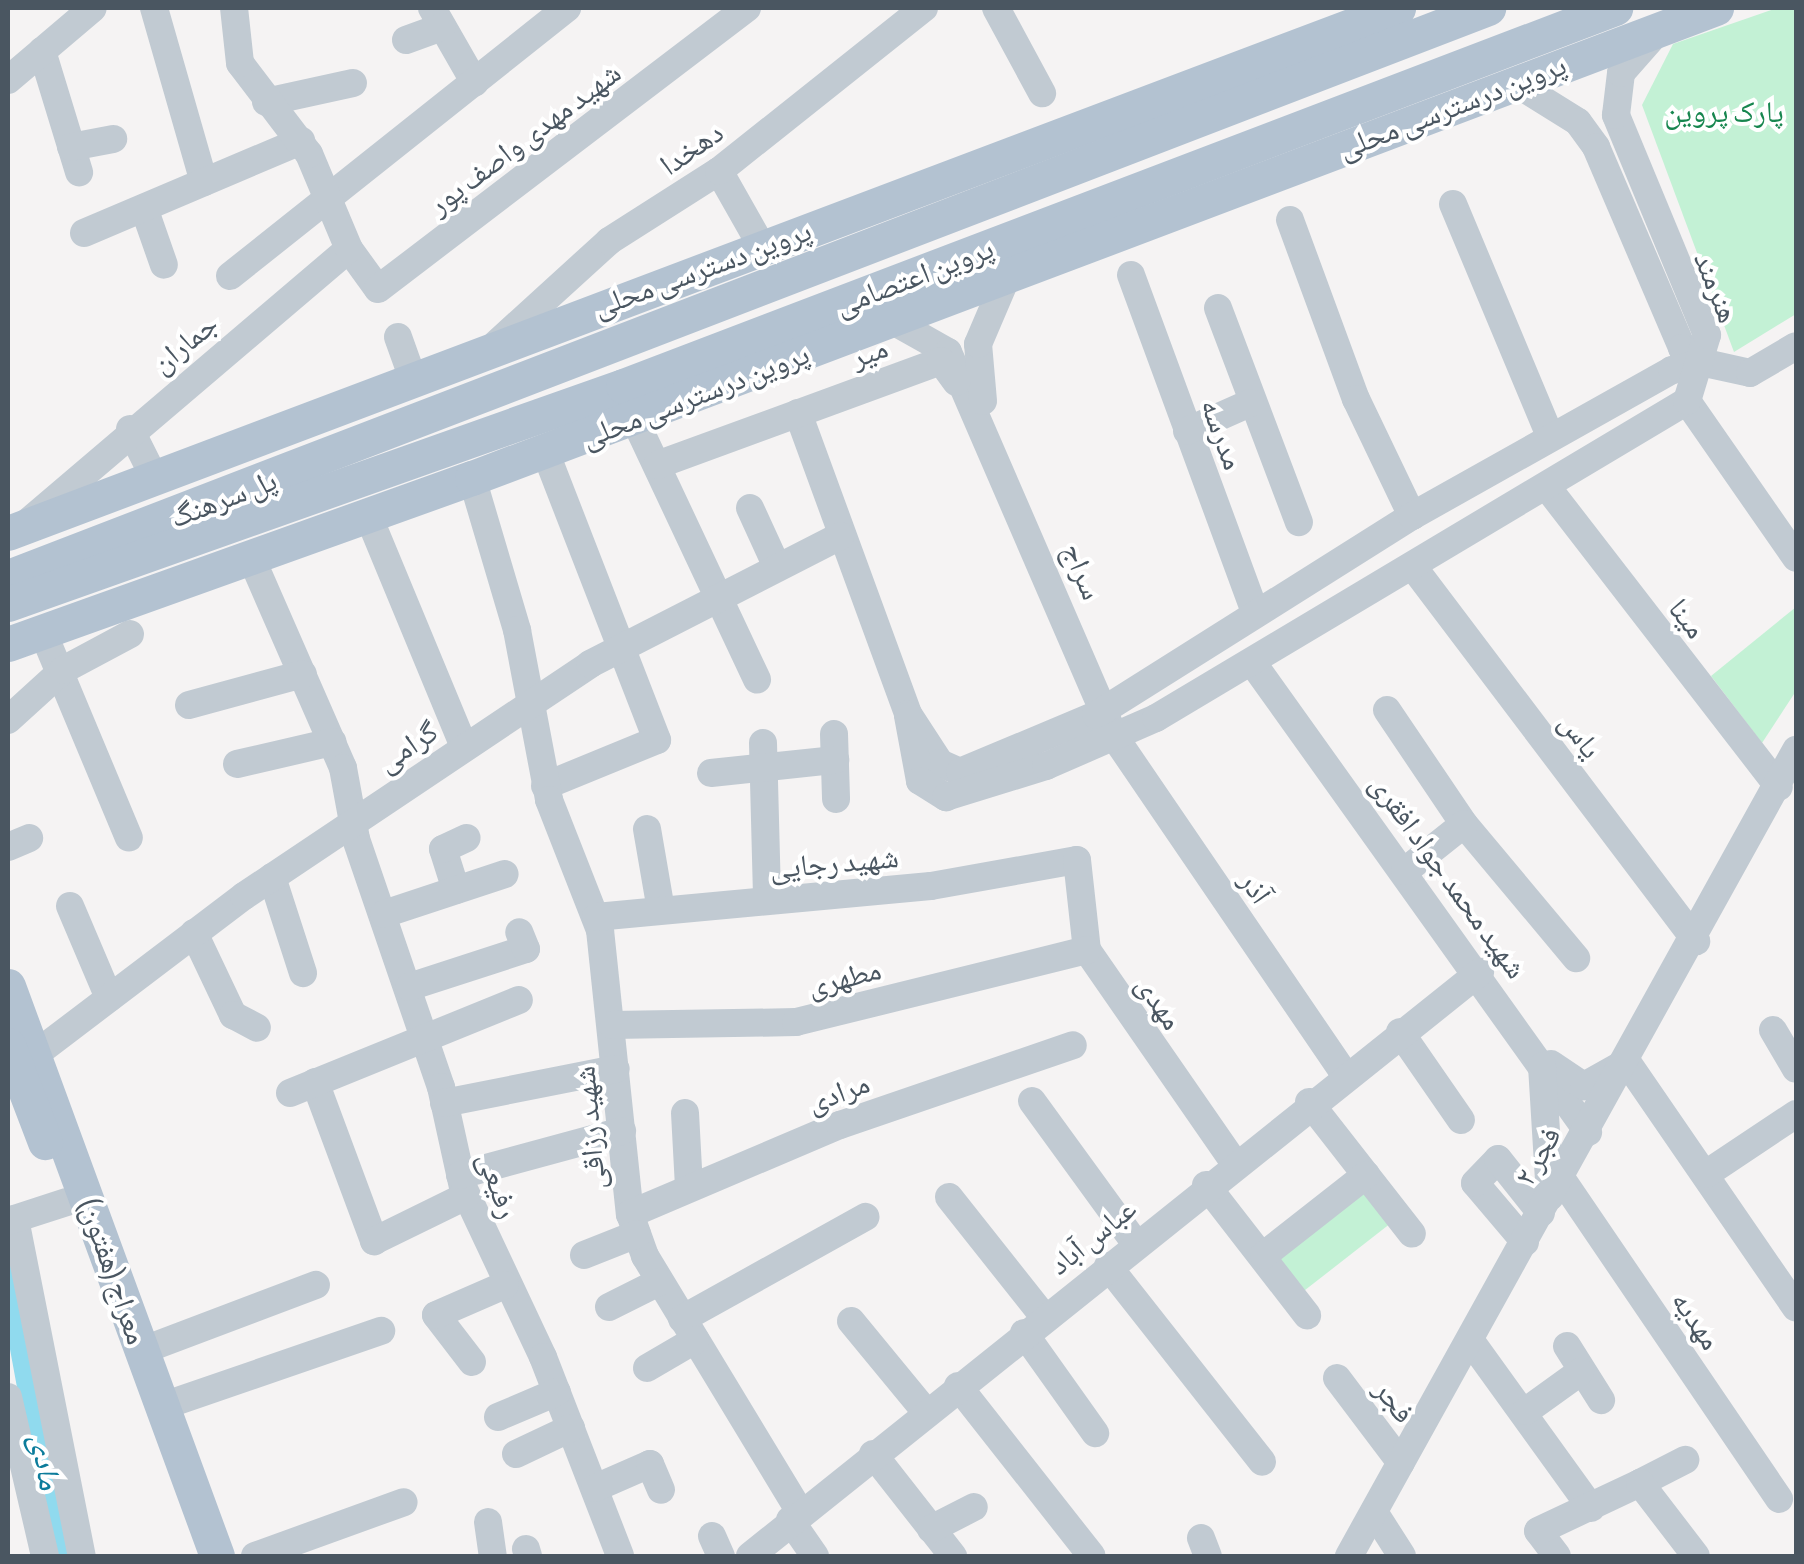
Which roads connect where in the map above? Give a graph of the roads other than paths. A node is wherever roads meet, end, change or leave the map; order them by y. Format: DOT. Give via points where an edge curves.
graph roads {
  1 [pos="93,8"];
  2 [pos="154,8"];
  3 [pos="234,8"];
  4 [pos="567,8"];
  5 [pos="746,8"];
  6 [pos="924,8"];
  7 [pos="996,8"];
  8 [pos="1398,8"];
  9 [pos="1488,8"];
  10 [pos="1615,8"];
  11 [pos="1716,8"];
  12 [pos="438,14"];
  13 [pos="1660,28"];
  14 [pos="406,40"];
  15 [pos="42,51"];
  16 [pos="8,80"];
  17 [pos="1514,82"];
  18 [pos="353,83"];
  19 [pos="475,84"];
  20 [pos="1042,93"];
  21 [pos="266,102"];
  22 [pos="1622,134"];
  23 [pos="112,139"];
  24 [pos="302,141"];
  25 [pos="1596,147"];
  26 [pos="719,171"];
  27 [pos="204,182"];
  28 [pos="329,200"];
  29 [pos="1453,204"];
  30 [pos="144,208"];
  31 [pos="1290,220"];
  32 [pos="84,233"];
  33 [pos="762,246"];
  34 [pos="349,249"];
  35 [pos="588,259"];
  36 [pos="164,264"];
  37 [pos="1130,275"];
  38 [pos="230,276"];
  39 [pos="1007,276"];
  40 [pos="1218,308"];
  41 [pos="585,311"];
  42 [pos="892,320"];
  43 [pos="398,337"];
  44 [pos="496,344"];
  45 [pos="1796,346"];
  46 [pos="1705,363"];
  47 [pos="413,379"];
  48 [pos="975,400"];
  49 [pos="1687,401"];
  50 [pos="1250,403"];
  51 [pos="798,413"];
  52 [pos="437,415"];
  53 [pos="634,418"];
  54 [pos="130,428"];
  55 [pos="1186,431"];
  56 [pos="990,432"];
  57 [pos="1550,436"];
  58 [pos="545,451"];
  59 [pos="658,465"];
  60 [pos="164,473"];
  61 [pos="472,478"];
  62 [pos="1548,487"];
  63 [pos="750,508"];
  64 [pos="368,514"];
  65 [pos="1412,516"];
  66 [pos="1298,522"];
  67 [pos="15,530"];
  68 [pos="840,536"];
  69 [pos="220,540"];
  70 [pos="1796,558"];
  71 [pos="776,567"];
  72 [pos="1414,568"];
  73 [pos="8,577"];
  74 [pos="720,595"];
  75 [pos="8,604"];
  76 [pos="1256,614"];
  77 [pos="130,634"];
  78 [pos="19,641"];
  79 [pos="620,648"];
  80 [pos="1252,662"];
  81 [pos="63,670"];
  82 [pos="304,674"];
  83 [pos="757,679"];
  84 [pos="530,704"];
  85 [pos="189,705"];
  86 [pos="1387,710"];
  87 [pos="8,720"];
  88 [pos="1110,723"];
  89 [pos="332,742"];
  90 [pos="464,747"];
  91 [pos="1796,750"];
  92 [pos="764,755"];
  93 [pos="1796,762"];
  94 [pos="237,764"];
  95 [pos="711,773"];
  96 [pos="546,786"];
  97 [pos="1779,787"];
  98 [pos="836,799"];
  99 [pos="354,821"];
  100 [pos="1464,824"];
  101 [pos="647,829"];
  102 [pos="129,838"];
  103 [pos="467,838"];
  104 [pos="1076,860"];
  105 [pos="1406,871"];
  106 [pos="505,874"];
  107 [pos="272,877"];
  108 [pos="456,890"];
  109 [pos="767,900"];
  110 [pos="70,906"];
  111 [pos="661,910"];
  112 [pos="384,914"];
  113 [pos="596,916"];
  114 [pos="519,932"];
  115 [pos="194,933"];
  116 [pos="1696,941"];
  117 [pos="1087,950"];
  118 [pos="1576,958"];
  119 [pos="1480,972"];
  120 [pos="303,973"];
  121 [pos="8,986"];
  122 [pos="409,987"];
  123 [pos="108,998"];
  124 [pos="519,1000"];
  125 [pos="612,1024"];
  126 [pos="257,1028"];
  127 [pos="1773,1030"];
  128 [pos="1400,1032"];
  129 [pos="424,1035"];
  130 [pos="1073,1045"];
  131 [pos="15,1049"];
  132 [pos="1539,1055"];
  133 [pos="1627,1062"];
  134 [pos="616,1069"];
  135 [pos="1796,1069"];
  136 [pos="1345,1074"];
  137 [pos="1032,1101"];
  138 [pos="1309,1102"];
  139 [pos="444,1103"];
  140 [pos="685,1113"];
  141 [pos="1796,1114"];
  142 [pos="1461,1120"];
  143 [pos="622,1132"];
  144 [pos="1588,1132"];
  145 [pos="1234,1162"];
  146 [pos="1706,1174"];
  147 [pos="1366,1175"];
  148 [pos="1206,1185"];
  149 [pos="463,1186"];
  150 [pos="688,1188"];
  151 [pos="1551,1196"];
  152 [pos="949,1197"];
  153 [pos="67,1202"];
  154 [pos="864,1217"];
  155 [pos="11,1220"];
  156 [pos="634,1224"];
  157 [pos="1412,1234"];
  158 [pos="1525,1242"];
  159 [pos="1135,1243"];
  160 [pos="584,1255"];
  161 [pos="1264,1255"];
  162 [pos="1108,1266"];
  163 [pos="660,1282"];
  164 [pos="316,1285"];
  165 [pos="505,1285"];
  166 [pos="609,1306"];
  167 [pos="1796,1308"];
  168 [pos="1307,1315"];
  169 [pos="851,1321"];
  170 [pos="1034,1325"];
  171 [pos="688,1329"];
  172 [pos="381,1331"];
  173 [pos="1470,1340"];
  174 [pos="1567,1346"];
  175 [pos="141,1352"];
  176 [pos="472,1362"];
  177 [pos="647,1368"];
  178 [pos="1580,1372"];
  179 [pos="1338,1378"];
  180 [pos="958,1386"];
  181 [pos="557,1392"];
  182 [pos="8,1397"];
  183 [pos="1600,1400"];
  184 [pos="160,1407"];
  185 [pos="1526,1411"];
  186 [pos="926,1412"];
  187 [pos="498,1417"];
  188 [pos="571,1428"];
  189 [pos="1095,1433"];
  190 [pos="516,1454"];
  191 [pos="873,1454"];
  192 [pos="1685,1460"];
  193 [pos="1262,1462"];
  194 [pos="1401,1463"];
  195 [pos="1640,1483"];
  196 [pos="594,1488"];
  197 [pos="661,1490"];
  198 [pos="1779,1499"];
  199 [pos="404,1502"];
  200 [pos="974,1507"];
  201 [pos="1591,1508"];
  202 [pos="1374,1512"];
  203 [pos="795,1516"];
  204 [pos="488,1522"];
  205 [pos="932,1529"];
  206 [pos="949,1555"];
  207 [pos="45,1556"];
  208 [pos="82,1556"];
  209 [pos="195,1556"];
  210 [pos="217,1556"];
  211 [pos="254,1556"];
  212 [pos="493,1556"];
  213 [pos="620,1556"];
  214 [pos="750,1556"];
  215 [pos="815,1556"];
  216 [pos="1092,1556"];
  217 [pos="1349,1556"];
  218 [pos="1402,1556"];
  219 [pos="1557,1556"];
  220 [pos="1696,1556"];
  1 -- 15 [label="street"];
  2 -- 27 [label="street"];
  3 -- 21 [label="street" via="240,64"];
  4 -- 19 [label="street, جماران"];
  5 -- 34 [label="street, شهید مهدی واصف پور" via="378,289"];
  6 -- 26 [label="street, دهخدا"];
  7 -- 20 [label="street"];
  8 -- 33 [label="main road, پروین دسترسی محلی"];
  9 -- 52 [label="main road, پروین اعتصامی"];
  10 -- 69 [label="main road, پروین اعتصامی"];
  11 -- 13 [label="main road, پروین درسترسی محلی"];
  12 -- 14 [label="street"];
  12 -- 19 [label="street"];
  13 -- 17 [label="main road, پروین درسترسی محلی"];
  13 -- 22 [label="street, هنرمند" via="1621,74"];
  15 -- 16 [label="street"];
  15 -- 23 [label="street" via="75,159"];
  17 -- 25 [label="street, هنرمند" via="1578,122"];
  17 -- 39 [label="main road, پروین درسترسی محلی"];
  18 -- 21 [label="street"];
  19 -- 28 [label="street, جماران"];
  21 -- 24 [label="street"];
  22 -- 25 [label="street"];
  22 -- 46 [label="street, هنرمند" via="1708,335"];
  24 -- 27 [label="street"];
  24 -- 28 [label="street"];
  25 -- 46 [label="street, هنرمند" via="1682,348"];
  26 -- 33 [label="street"];
  26 -- 35 [label="street, دهخدا"];
  27 -- 30 [label="street"];
  28 -- 34 [label="street"];
  28 -- 38 [label="street, جماران"];
  29 -- 57 [label="street"];
  30 -- 32 [label="street"];
  30 -- 36 [label="street"];
  31 -- 65 [label="street" via="1356,398"];
  33 -- 41 [label="main road, پروین دسترسی محلی"];
  34 -- 54 [label="street, جماران"];
  35 -- 41 [label="street" via="576,284"];
  35 -- 44 [label="street, دهخدا"];
  37 -- 55 [label="street, مدرسه"];
  39 -- 42 [label="main road, پروین درسترسی محلی"];
  39 -- 56 [label="street, سراج" via="978,344"];
  40 -- 50 [label="street"];
  41 -- 44 [label="main road, پروین دسترسی محلی"];
  42 -- 48 [label="street, سراج" via="948,352"];
  42 -- 53 [label="main road, پروین درسترسی محلی"];
  43 -- 47 [label="street"];
  44 -- 47 [label="main road, پروین دسترسی محلی"];
  45 -- 46 [label="street" via="1750,373"];
  46 -- 49 [label="street"];
  46 -- 57 [label="street" via="1672,370"];
  47 -- 60 [label="main road, پروین دسترسی محلی"];
  48 -- 51 [label="street, میر" via="940,360"];
  48 -- 56 [label="street, سراج"];
  49 -- 62 [label="street"];
  49 -- 70 [label="street"];
  50 -- 55 [label="street"];
  50 -- 66 [label="street"];
  51 -- 59 [label="street, میر"];
  51 -- 68 [label="street"];
  52 -- 60 [label="main road"];
  52 -- 69 [label="main road, پل سرهنگ"];
  53 -- 58 [label="main road, پروین درسترسی محلی"];
  53 -- 59 [label="street"];
  54 -- 60 [label="street"];
  54 -- 67 [label="street, جماران"];
  55 -- 76 [label="street, مدرسه"];
  56 -- 88 [label="street, سراج"];
  57 -- 65 [label="street"];
  58 -- 61 [label="main road, پروین درسترسی محلی"];
  58 -- 79 [label="street"];
  59 -- 74 [label="street"];
  60 -- 67 [label="main road, پروین دسترسی محلی"];
  61 -- 64 [label="main road, پروین درسترسی محلی"];
  61 -- 84 [label="street, شهید رزاقی"];
  62 -- 72 [label="street"];
  62 -- 97 [label="street, مینا"];
  63 -- 71 [label="street"];
  64 -- 69 [label="main road, پروین درسترسی محلی"];
  64 -- 90 [label="street"];
  65 -- 76 [label="street"];
  68 -- 71 [label="street, گرامی"];
  68 -- 88 [label="street" via="908,714 920,780 946,797 973,795"];
  69 -- 73 [label="main road, پل سرهنگ"];
  69 -- 75 [label="main road, پل سرهنگ"];
  69 -- 78 [label="main road, پروین درسترسی محلی"];
  69 -- 82 [label="street, رفیعی"];
  71 -- 74 [label="street, گرامی"];
  72 -- 80 [label="street"];
  72 -- 116 [label="street, یاس"];
  74 -- 79 [label="street, گرامی"];
  74 -- 83 [label="street"];
  76 -- 88 [label="street"];
  77 -- 81 [label="street"];
  78 -- 81 [label="street"];
  79 -- 84 [label="street, گرامی"];
  79 -- 96 [label="street" via="657,740"];
  80 -- 88 [label="street"];
  80 -- 105 [label="street, شهید محمد جواد افقری"];
  81 -- 87 [label="street"];
  81 -- 102 [label="street"];
  82 -- 85 [label="street"];
  82 -- 89 [label="street, رفیعی"];
  84 -- 90 [label="street, گرامی"];
  84 -- 96 [label="street, شهید رزاقی"];
  86 -- 100 [label="street"];
  88 -- 136 [label="street, آذر"];
  89 -- 94 [label="street"];
  89 -- 99 [label="street, رفیعی"];
  90 -- 99 [label="street, گرامی"];
  91 -- 97 [label="street"];
  92 -- 95 [label="street"];
  92 -- 98 [label="street" via="834,747"];
  92 -- 109 [label="street"];
  93 -- 97 [label="street"];
  96 -- 113 [label="street, شهید رزاقی"];
  97 -- 116 [label="street, فجر ۲"];
  99 -- 107 [label="street, گرامی"];
  99 -- 112 [label="street, رفیعی"];
  100 -- 105 [label="street"];
  100 -- 118 [label="street"];
  101 -- 111 [label="street"];
  103 -- 108 [label="street" via="443,848"];
  104 -- 109 [label="street, شهید رجایی"];
  104 -- 117 [label="street, مهدی"];
  105 -- 119 [label="street, شهید محمد جواد افقری"];
  106 -- 108 [label="street"];
  107 -- 115 [label="street, گرامی"];
  107 -- 120 [label="street"];
  108 -- 112 [label="street"];
  109 -- 111 [label="street, شهید رجایی"];
  110 -- 123 [label="street"];
  111 -- 113 [label="street, شهید رجایی"];
  112 -- 122 [label="street, رفیعی"];
  113 -- 125 [label="street, شهید رزاقی"];
  114 -- 122 [label="street" via="526,949"];
  115 -- 123 [label="street, گرامی"];
  115 -- 126 [label="street" via="233,1015"];
  116 -- 133 [label="street, فجر ۲"];
  117 -- 125 [label="street, مطهری" via="796,1022"];
  117 -- 145 [label="street, مهدی"];
  119 -- 128 [label="street, عباس آباد"];
  119 -- 132 [label="street, شهید محمد جواد افقری"];
  121 -- 131 [label="main road, معراج (هفتون)"];
  122 -- 129 [label="street, رفیعی"];
  123 -- 131 [label="street, گرامی"];
  124 -- 129 [label="street"];
  125 -- 134 [label="street, شهید رزاقی"];
  127 -- 135 [label="street"];
  128 -- 136 [label="street, عباس آباد"];
  128 -- 142 [label="street"];
  129 -- 139 [label="street, رفیعی"];
  129 -- 149 [label="street" via="302,1088 374,1241"];
  130 -- 150 [label="street, مرادی"];
  131 -- 153 [label="main road, معراج (هفتون)"];
  131 -- 175 [label="main road, معراج (هفتون)"];
  132 -- 133 [label="street" via="1584,1086"];
  132 -- 144 [label="street, شهید محمد جواد افقری"];
  132 -- 151 [label="street"];
  133 -- 144 [label="street, فجر ۲"];
  133 -- 146 [label="street"];
  134 -- 139 [label="street"];
  134 -- 143 [label="street, شهید رزاقی"];
  136 -- 138 [label="street, عباس آباد"];
  137 -- 159 [label="street"];
  138 -- 145 [label="street, عباس آباد"];
  138 -- 147 [label="street"];
  139 -- 149 [label="street, رفیعی"];
  140 -- 150 [label="street"];
  141 -- 146 [label="street"];
  143 -- 149 [label="street"];
  143 -- 156 [label="street, شهید رزاقی"];
  144 -- 151 [label="street, فجر ۲"];
  145 -- 148 [label="street, عباس آباد"];
  146 -- 167 [label="street"];
  147 -- 157 [label="street"];
  147 -- 161 [label="street"];
  148 -- 159 [label="street, عباس آباد"];
  148 -- 161 [label="street"];
  149 -- 165 [label="street, رفیعی"];
  150 -- 156 [label="street, مرادی"];
  151 -- 158 [label="street, فجر ۲"];
  151 -- 158 [label="street, مهدیه" via="1498,1159 1475,1184"];
  151 -- 198 [label="street, مهدیه"];
  152 -- 170 [label="street"];
  153 -- 155 [label="street"];
  153 -- 209 [label="main road, معراج (هفتون)"];
  154 -- 171 [label="street"];
  155 -- 208 [label="street"];
  156 -- 160 [label="street, مرادی"];
  156 -- 163 [label="street, شهید رزاقی"];
  158 -- 173 [label="street, فجر ۲"];
  159 -- 162 [label="street, عباس آباد"];
  161 -- 168 [label="street"];
  162 -- 170 [label="street, عباس آباد"];
  162 -- 193 [label="street"];
  163 -- 166 [label="street"];
  163 -- 171 [label="street, شهید رزاقی"];
  164 -- 175 [label="street"];
  165 -- 176 [label="street" via="436,1315"];
  165 -- 181 [label="street, رفیعی"];
  169 -- 186 [label="street"];
  170 -- 180 [label="street, عباس آباد"];
  170 -- 189 [label="street"];
  171 -- 177 [label="street"];
  171 -- 203 [label="street, شهید رزاقی"];
  172 -- 184 [label="street"];
  173 -- 185 [label="street"];
  173 -- 194 [label="street, فجر ۲"];
  174 -- 178 [label="street"];
  175 -- 184 [label="main road, معراج (هفتون)"];
  178 -- 183 [label="street"];
  178 -- 185 [label="street"];
  179 -- 194 [label="street, فجر"];
  180 -- 186 [label="street, عباس آباد"];
  180 -- 216 [label="street"];
  181 -- 187 [label="street"];
  181 -- 188 [label="street, رفیعی"];
  182 -- 207 [label="street"];
  184 -- 210 [label="main road, معراج (هفتون)"];
  185 -- 201 [label="street"];
  186 -- 191 [label="street, عباس آباد"];
  188 -- 190 [label="street"];
  188 -- 196 [label="street, رفیعی"];
  191 -- 203 [label="street, عباس آباد"];
  191 -- 205 [label="street"];
  192 -- 195 [label="street"];
  194 -- 202 [label="street, فجر ۲"];
  195 -- 201 [label="street"];
  195 -- 220 [label="street"];
  196 -- 197 [label="street" via="650,1464"];
  196 -- 213 [label="street, رفیعی"];
  199 -- 211 [label="street"];
  200 -- 205 [label="street"];
  201 -- 219 [label="street" via="1538,1532"];
  202 -- 217 [label="street, فجر ۲"];
  202 -- 218 [label="street"];
  203 -- 214 [label="street, عباس آباد"];
  203 -- 215 [label="street, شهید رزاقی"];
  204 -- 212 [label="street"];
  205 -- 206 [label="street"];
}
